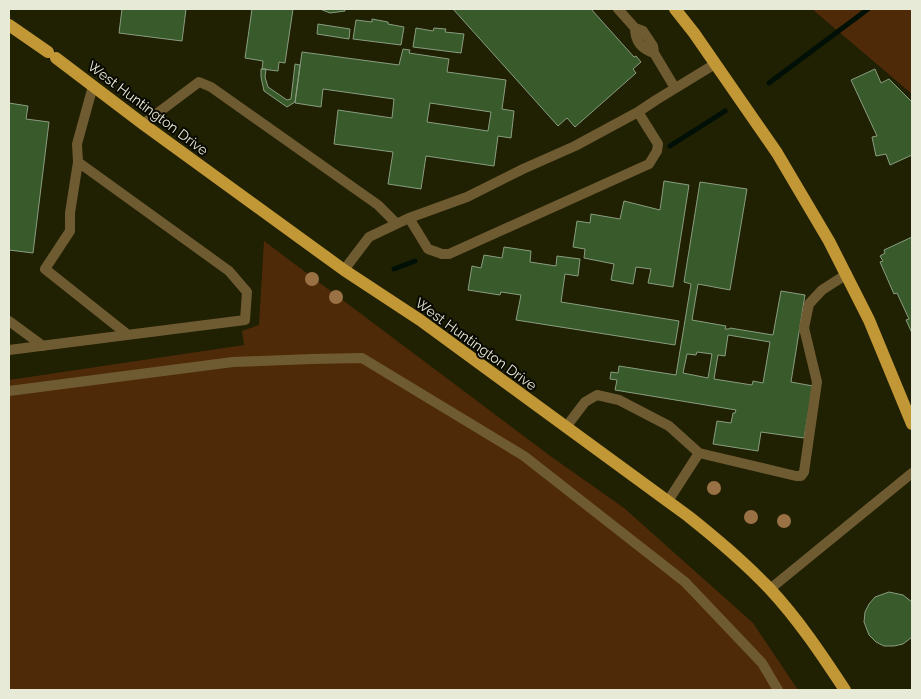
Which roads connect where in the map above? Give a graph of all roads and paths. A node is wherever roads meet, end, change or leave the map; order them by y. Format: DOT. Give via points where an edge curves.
graph roads {
  1 [pos="618,9"];
  2 [pos="675,9"];
  3 [pos="9,25"];
  4 [pos="9,33"];
  5 [pos="29,39"];
  6 [pos="715,64"];
  7 [pos="93,86"];
  8 [pos="675,88"];
  9 [pos="638,112"];
  10 [pos="143,124"];
  11 [pos="78,162"];
  12 [pos="408,218"];
  13 [pos="396,223"];
  14 [pos="344,270"];
  15 [pos="847,274"];
  16 [pos="9,321"];
  17 [pos="128,335"];
  18 [pos="42,346"];
  19 [pos="9,350"];
  20 [pos="9,391"];
  21 [pos="912,424"];
  22 [pos="566,427"];
  23 [pos="699,453"];
  24 [pos="912,473"];
  25 [pos="668,501"];
  26 [pos="770,589"];
  27 [pos="778,690"];
  28 [pos="845,690"];
  1 -- 8 [label="lane" via="635,28 635,38 644,50 654,53"];
  2 -- 6 [label="main road"];
  3 -- 5 [label="main road, West Huntington Drive"];
  4 -- 5 [label="lane"];
  5 -- 7 [label="main road, West Huntington Drive"];
  6 -- 8 [label="lane"];
  6 -- 15 [label="main road" via="777,153"];
  7 -- 10 [label="main road, West Huntington Drive"];
  7 -- 11 [label="lane" via="78,144"];
  8 -- 9 [label="lane"];
  9 -- 12 [label="lane" via="467,197"];
  9 -- 12 [label="lane" via="658,144 649,164 449,254 428,249"];
  10 -- 13 [label="lane" via="199,82 211,87 378,205"];
  10 -- 14 [label="main road, West Huntington Drive"];
  11 -- 17 [label="lane" via="70,231 44,269"];
  11 -- 17 [label="lane" via="229,271 247,292 245,320"];
  12 -- 13 [label="lane"];
  13 -- 14 [label="lane" via="369,237"];
  14 -- 22 [label="main road, West Huntington Drive" via="420,320"];
  15 -- 21 [label="main road"];
  15 -- 23 [label="lane" via="822,290 809,304 804,328 817,382 801,476"];
  16 -- 18 [label="lane"];
  17 -- 18 [label="lane"];
  18 -- 19 [label="lane"];
  20 -- 27 [label="lane" via="234,362 362,358 524,456 678,577 762,663"];
  22 -- 23 [label="lane" via="585,402 597,395 619,400 668,426"];
  22 -- 25 [label="main road, West Huntington Drive"];
  23 -- 25 [label="lane"];
  24 -- 26 [label="lane"];
  25 -- 26 [label="main road, West Huntington Drive" via="721,542"];
  26 -- 28 [label="main road, West Huntington Drive" via="817,648"];
}
